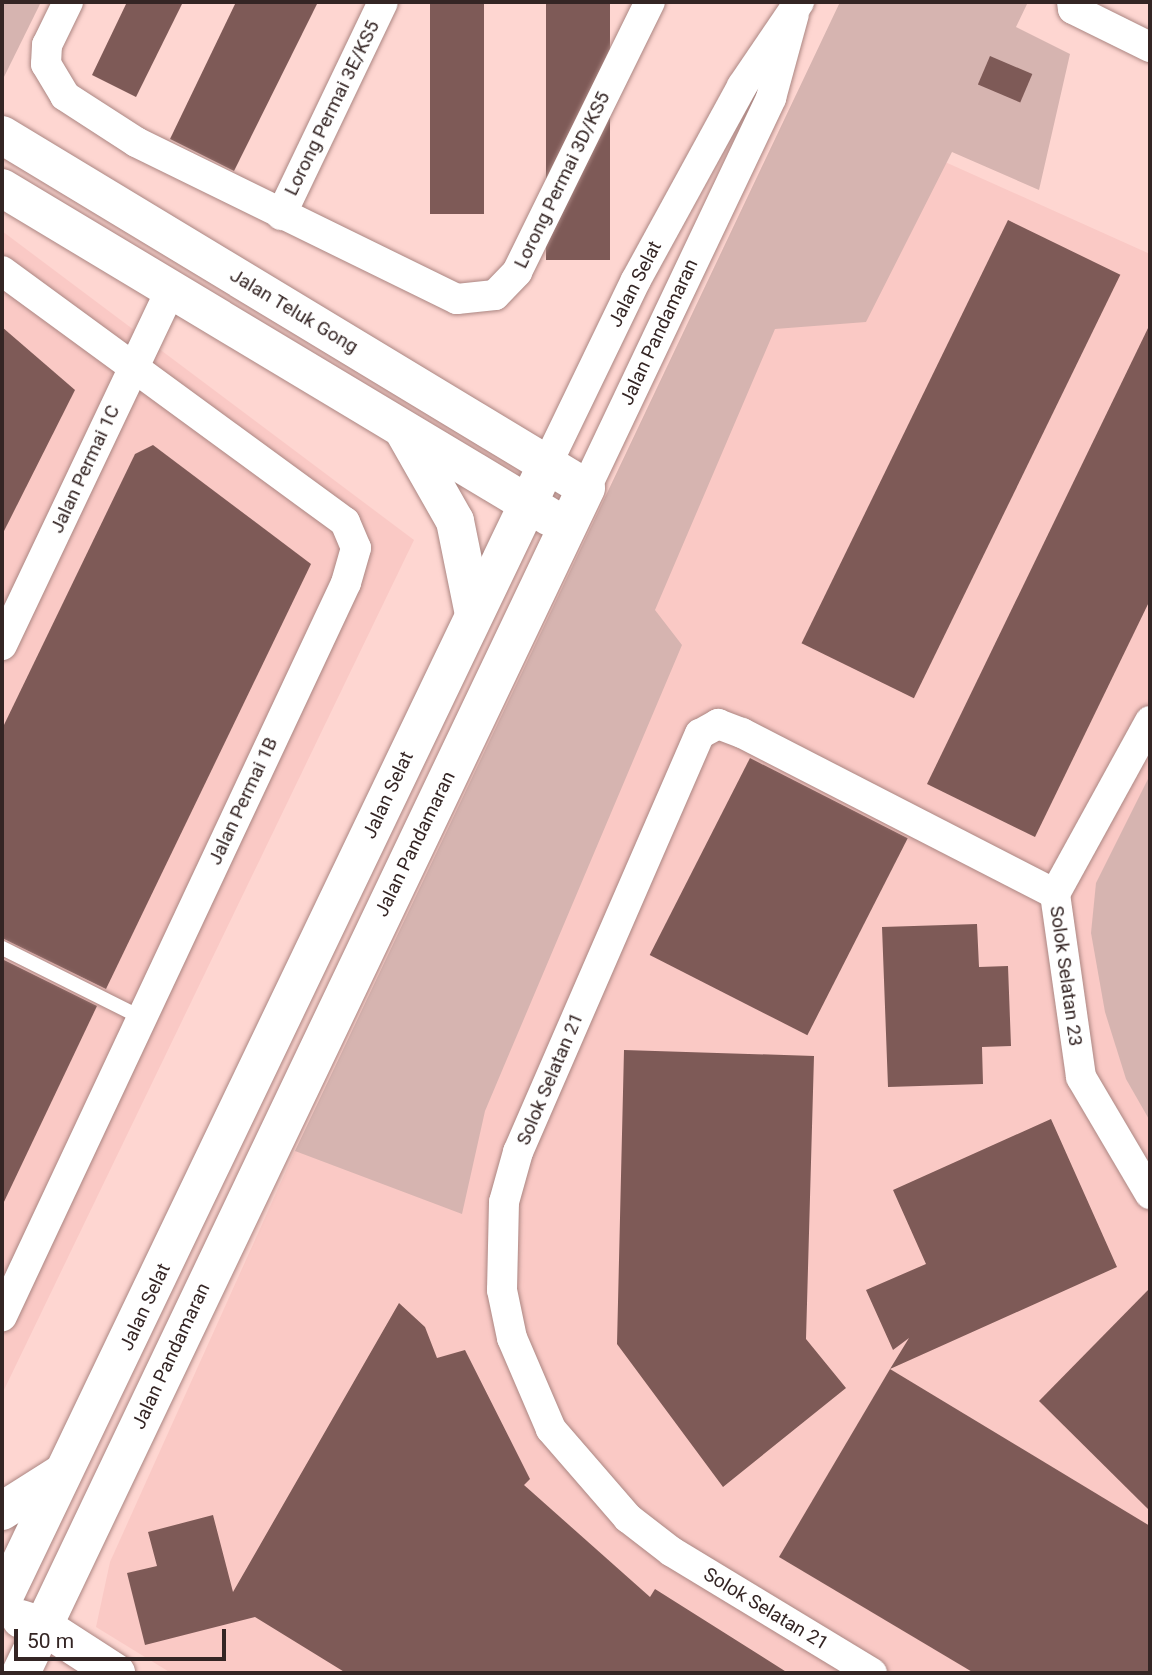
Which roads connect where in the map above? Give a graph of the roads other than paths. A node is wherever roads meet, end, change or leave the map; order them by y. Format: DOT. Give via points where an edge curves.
graph roads {
  1 [pos="68,2"];
  2 [pos="383,2"];
  3 [pos="650,2"];
  4 [pos="1072,2"];
  5 [pos="797,6"];
  6 [pos="1150,47"];
  7 [pos="2,135"];
  8 [pos="2,188"];
  9 [pos="281,215"];
  10 [pos="2,271"];
  11 [pos="169,293"];
  12 [pos="134,365"];
  13 [pos="402,429"];
  14 [pos="547,464"];
  15 [pos="586,488"];
  16 [pos="527,505"];
  17 [pos="567,526"];
  18 [pos="474,614"];
  19 [pos="4,632"];
  20 [pos="1150,721"];
  21 [pos="1055,894"];
  22 [pos="2,948"];
  23 [pos="140,1017"];
  24 [pos="1150,1194"];
  25 [pos="2,1316"];
  26 [pos="67,1469"];
  27 [pos="2,1511"];
  28 [pos="2,1601"];
  29 [pos="2,1614"];
  30 [pos="2,1620"];
  31 [pos="36,1658"];
  32 [pos="116,1673"];
  33 [pos="872,1673"];
  1 -- 9 [label="street, Lorong Permai 3D/KS5" via="47,45 46,64 65,96 136,142"];
  2 -- 9 [label="street, Lorong Permai 3E/KS5"];
  3 -- 9 [label="street, Lorong Permai 3D/KS5" via="517,272 495,295 457,299"];
  4 -- 6 [label="street" via="1073,9"];
  5 -- 14 [label="street, Jalan Selat" via="742,86 636,280"];
  5 -- 15 [label="street, Jalan Pandamaran" via="771,98"];
  7 -- 14 [label="main road, Jalan Teluk Gong"];
  8 -- 11 [label="main road"];
  10 -- 12 [label="street, Jalan Permai 1B"];
  11 -- 12 [label="street, Jalan Permai 1C"];
  11 -- 13 [label="main road"];
  12 -- 19 [label="street, Jalan Permai 1C"];
  12 -- 23 [label="street, Jalan Permai 1B" via="345,522 356,548 346,583"];
  13 -- 16 [label="main road"];
  13 -- 18 [label="main road" via="455,521"];
  14 -- 15 [label="main road, Jalan Teluk Gong"];
  14 -- 16 [label="main road, Jalan Selat"];
  15 -- 17 [label="main road, Jalan Pandamaran"];
  16 -- 17 [label="main road"];
  16 -- 18 [label="main road, Jalan Selat"];
  17 -- 31 [label="main road, Jalan Pandamaran"];
  18 -- 26 [label="main road, Jalan Selat"];
  20 -- 21 [label="street, Solok Selatan 23"];
  21 -- 24 [label="street, Solok Selatan 23" via="1081,1077"];
  21 -- 33 [label="street, Solok Selatan 21" via="742,733 718,724 700,734 518,1152 504,1202 504,1302 512,1338 551,1429 628,1518 671,1552"];
  22 -- 23 [label="lane"];
  23 -- 25 [label="street, Jalan Permai 1B"];
  26 -- 27 [label="main road"];
  26 -- 28 [label="main road, Jalan Selat"];
  29 -- 31 [label="main road"];
  30 -- 31 [label="main road"];
  31 -- 32 [label="main road"];
}
